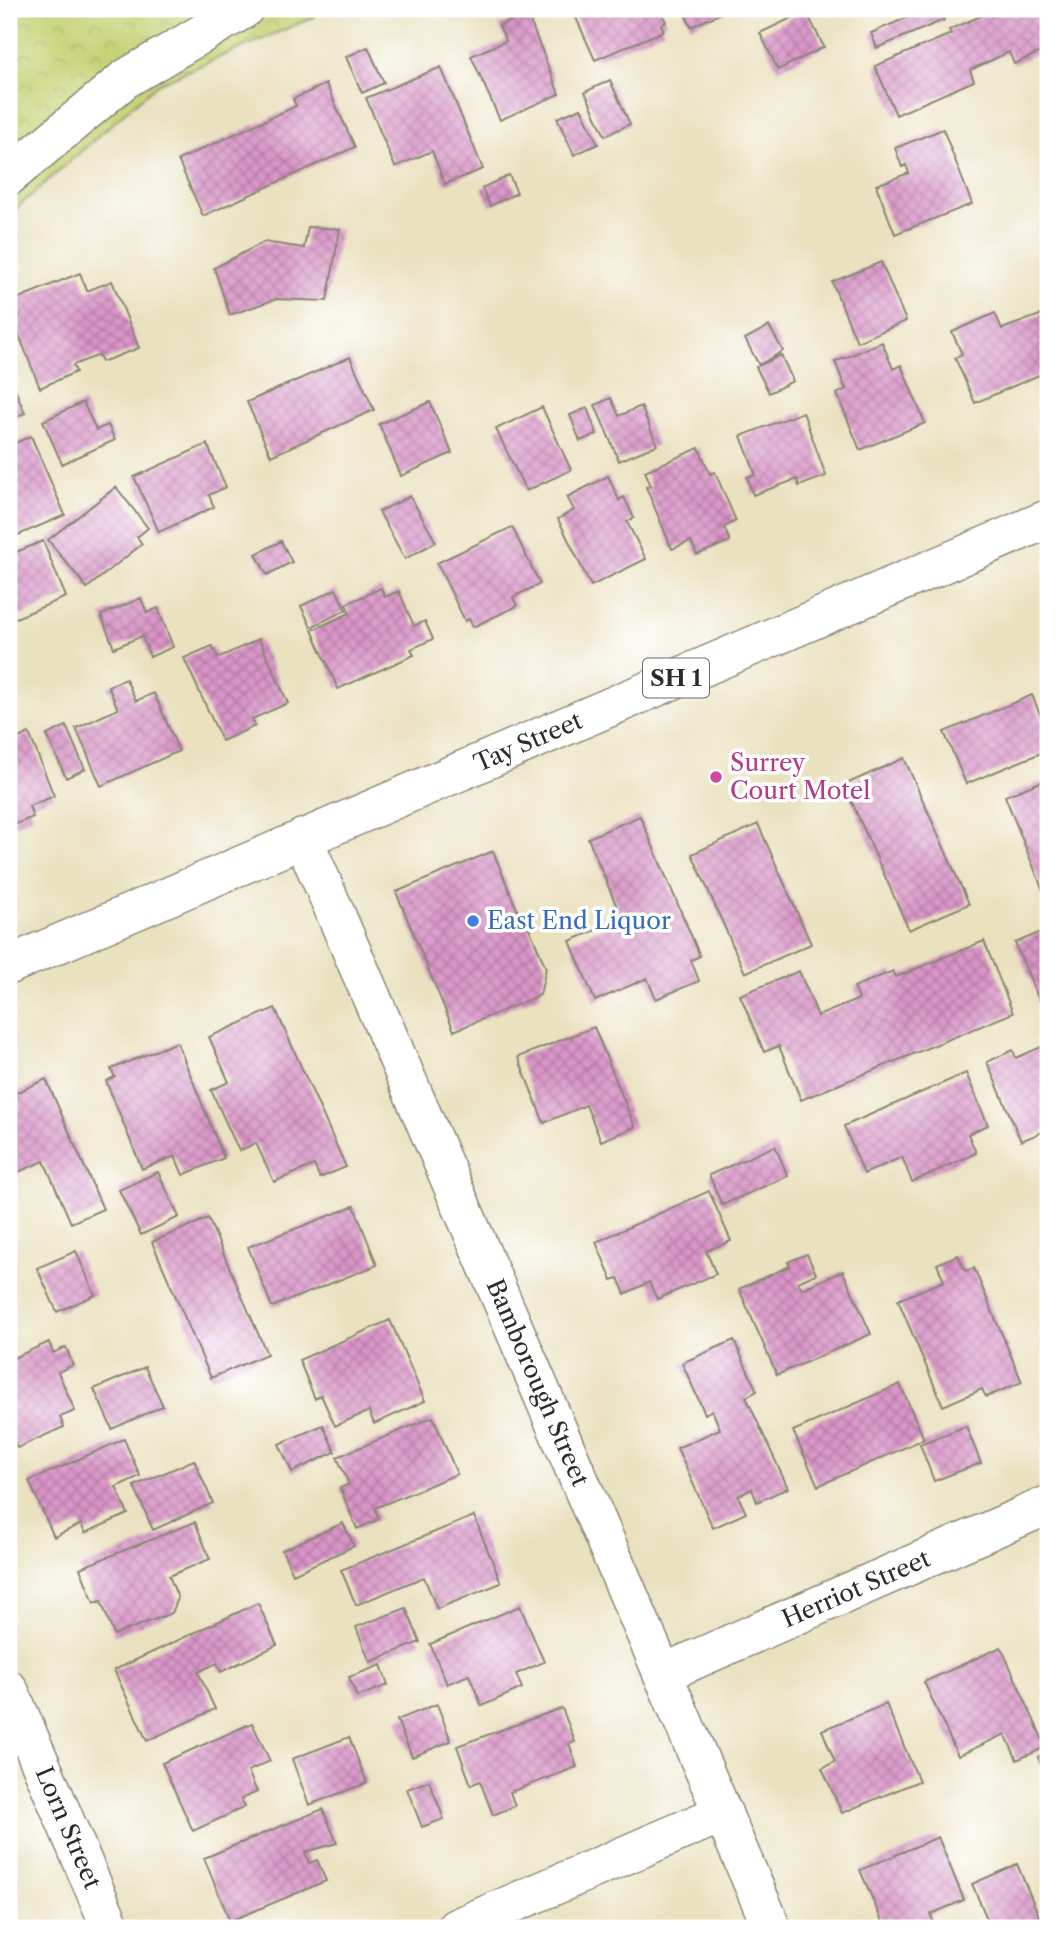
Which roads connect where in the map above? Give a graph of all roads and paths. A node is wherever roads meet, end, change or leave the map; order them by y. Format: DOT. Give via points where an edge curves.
graph roads {
  1 [pos="244,9"];
  2 [pos="9,176"];
  3 [pos="1048,519"];
  4 [pos="303,838"];
  5 [pos="9,965"];
  6 [pos="1048,1505"];
  7 [pos="662,1674"];
  8 [pos="9,1690"];
  9 [pos="723,1813"];
  10 [pos="111,1928"];
  11 [pos="456,1928"];
  12 [pos="772,1928"];
  1 -- 2 [label="main road" via="125,79"];
  3 -- 4 [label="main road, Tay Street / SH 1"];
  4 -- 5 [label="main road, Tay Street / SH 1"];
  4 -- 7 [label="main road, Bamborough Street"];
  6 -- 7 [label="main road, Herriot Street"];
  7 -- 9 [label="main road, Bamborough Street"];
  8 -- 10 [label="main road, Lorn Street"];
  9 -- 11 [label="main road"];
  9 -- 12 [label="main road, Bamborough Street"];
}
